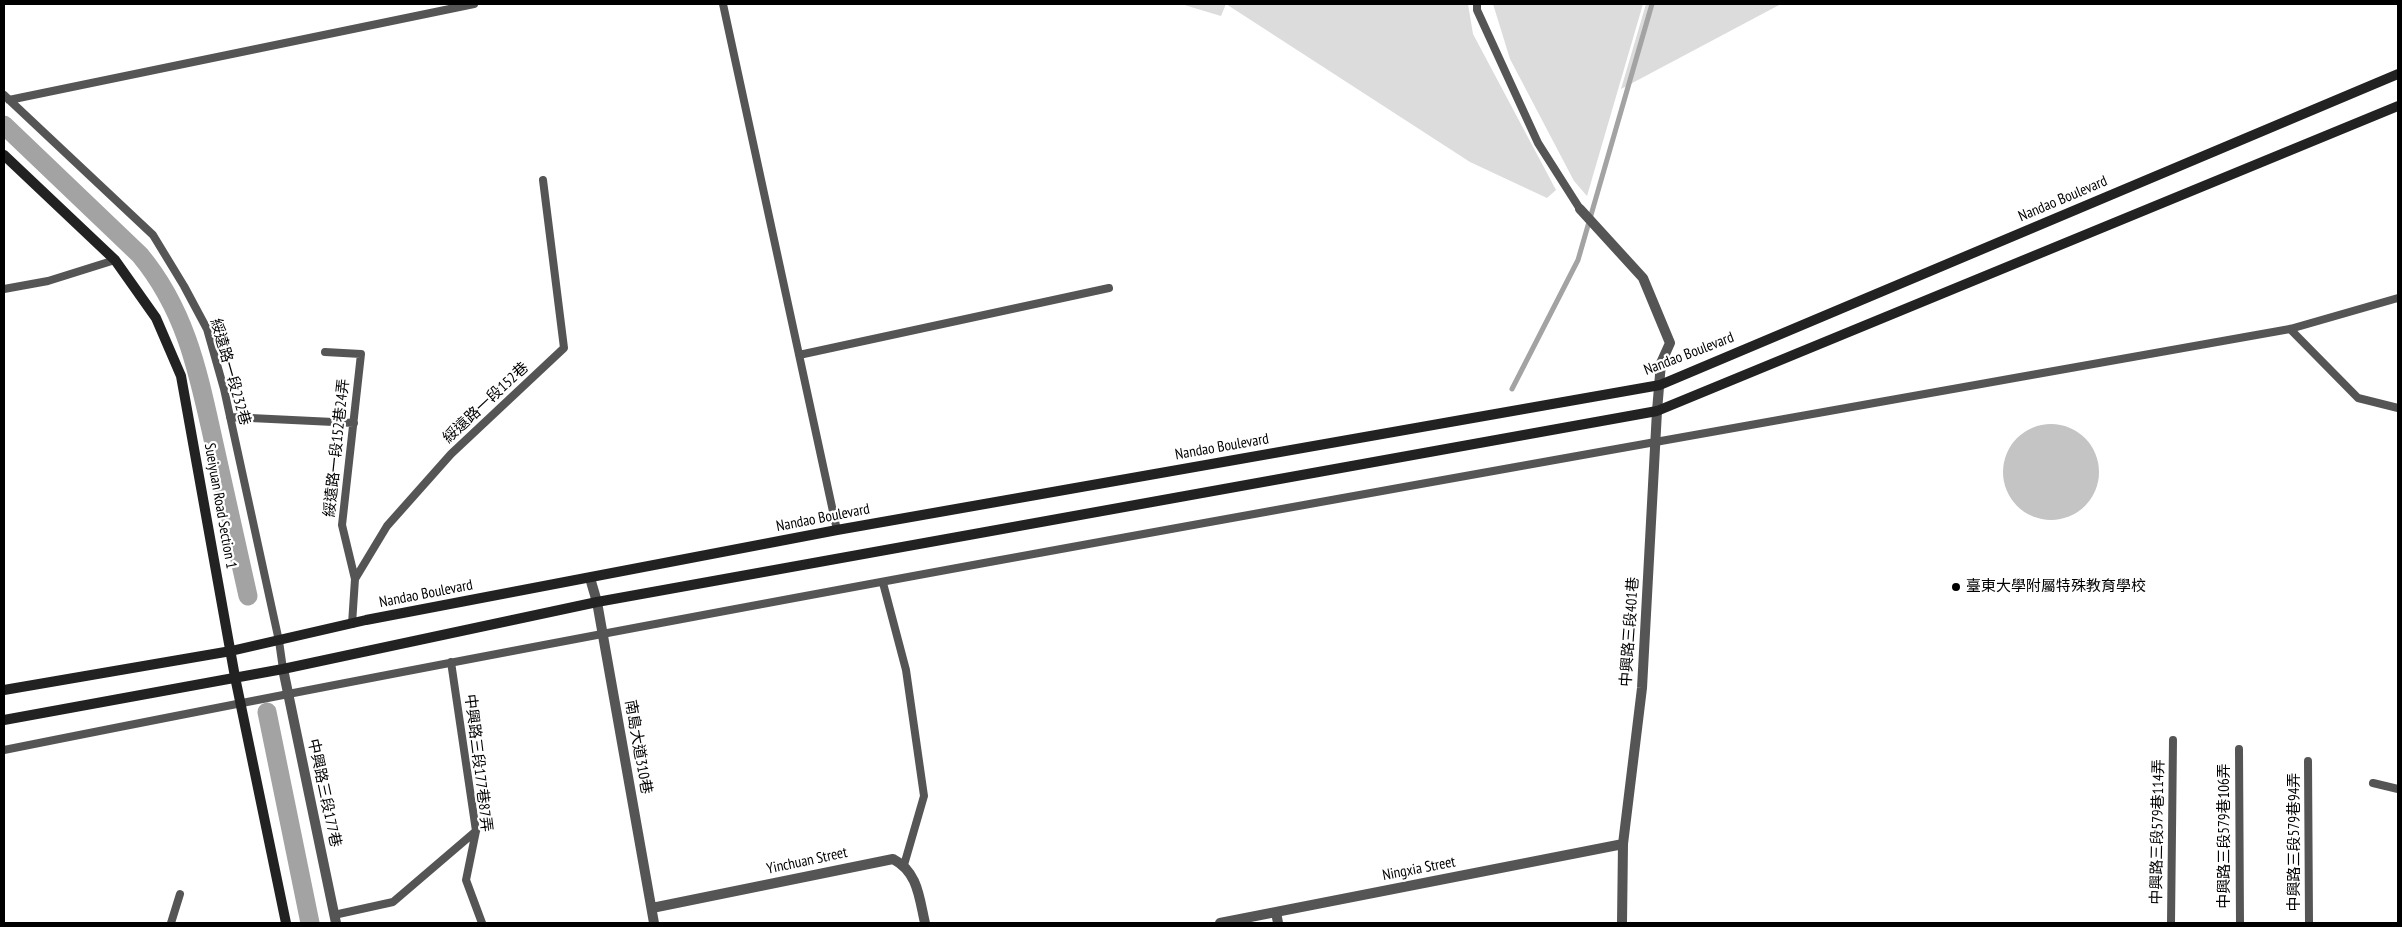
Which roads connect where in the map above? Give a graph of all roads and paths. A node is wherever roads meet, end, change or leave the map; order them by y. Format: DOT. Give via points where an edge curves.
graph roads {
  1 [pos="474,4"];
  2 [pos="723,4"];
  3 [pos="1477,4"];
  4 [pos="2398,74"];
  5 [pos="7,98"];
  6 [pos="2398,106"];
  7 [pos="4,155"];
  8 [pos="543,180"];
  9 [pos="1580,209"];
  10 [pos="115,260"];
  11 [pos="1109,288"];
  12 [pos="4,289"];
  13 [pos="2398,298"];
  14 [pos="2290,329"];
  15 [pos="325,352"];
  16 [pos="799,354"];
  17 [pos="1660,385"];
  18 [pos="2398,408"];
  19 [pos="1657,411"];
  20 [pos="230,417"];
  21 [pos="354,423"];
  22 [pos="1656,442"];
  23 [pos="837,530"];
  24 [pos="590,578"];
  25 [pos="355,579"];
  26 [pos="883,583"];
  27 [pos="597,602"];
  28 [pos="352,624"];
  29 [pos="603,634"];
  30 [pos="279,641"];
  31 [pos="231,651"];
  32 [pos="451,662"];
  33 [pos="283,669"];
  34 [pos="235,676"];
  35 [pos="4,690"];
  36 [pos="288,692"];
  37 [pos="240,702"];
  38 [pos="4,720"];
  39 [pos="2173,740"];
  40 [pos="2239,749"];
  41 [pos="4,750"];
  42 [pos="2308,761"];
  43 [pos="2372,783"];
  44 [pos="2398,789"];
  45 [pos="476,831"];
  46 [pos="1623,844"];
  47 [pos="904,865"];
  48 [pos="180,894"];
  49 [pos="652,908"];
  50 [pos="1276,912"];
  51 [pos="335,919"];
  52 [pos="171,923"];
  53 [pos="286,923"];
  54 [pos="482,923"];
  55 [pos="654,923"];
  56 [pos="925,923"];
  57 [pos="1220,923"];
  58 [pos="1278,923"];
  59 [pos="1622,923"];
  60 [pos="2171,923"];
  61 [pos="2240,923"];
  62 [pos="2309,923"];
  1 -- 5 [label="lane"];
  2 -- 16 [label="lane"];
  3 -- 9 [label="lane" via="1497,56 1538,143"];
  4 -- 17 [label="street, Nandao Boulevard"];
  5 -- 20 [label="lane, 綏遠路一段232巷" via="153,235 207,330"];
  6 -- 19 [label="street"];
  7 -- 10 [label="street, Sueiyuan Road Section 1"];
  8 -- 25 [label="lane, 綏遠路一段152巷" via="564,348 451,454 387,526"];
  9 -- 17 [label="street, 中興路三段401巷" via="1643,278 1670,343 1661,363"];
  10 -- 12 [label="lane" via="48,281"];
  10 -- 31 [label="street, Sueiyuan Road Section 1" via="156,318 180,376"];
  11 -- 16 [label="lane"];
  13 -- 14 [label="lane"];
  14 -- 18 [label="lane" via="2358,398"];
  14 -- 22 [label="lane"];
  15 -- 21 [label="lane, 綏遠路一段152巷24弄" via="361,354"];
  16 -- 23 [label="lane"];
  17 -- 19 [label="street, 中興路三段401巷"];
  17 -- 23 [label="street, Nandao Boulevard"];
  19 -- 22 [label="street, 中興路三段401巷"];
  19 -- 27 [label="street"];
  20 -- 21 [label="lane"];
  20 -- 30 [label="lane, 綏遠路一段232巷"];
  21 -- 25 [label="lane, 綏遠路一段152巷24弄" via="342,525"];
  22 -- 26 [label="lane"];
  22 -- 46 [label="street, 中興路三段401巷" via="1642,688"];
  23 -- 24 [label="street, Nandao Boulevard"];
  24 -- 27 [label="street, 南島大道310巷"];
  24 -- 28 [label="street, Nandao Boulevard"];
  25 -- 28 [label="lane, 綏遠路一段152巷"];
  26 -- 29 [label="lane"];
  26 -- 47 [label="lane" via="906,670 924,796"];
  27 -- 29 [label="street, 南島大道310巷"];
  27 -- 33 [label="street"];
  28 -- 30 [label="street, Nandao Boulevard"];
  29 -- 32 [label="lane"];
  29 -- 49 [label="street, 南島大道310巷"];
  30 -- 31 [label="street, Nandao Boulevard"];
  30 -- 33 [label="lane, 綏遠路一段232巷"];
  31 -- 34 [label="street, Sueiyuan Road Section 1"];
  31 -- 35 [label="street, Nandao Boulevard"];
  32 -- 36 [label="lane"];
  32 -- 45 [label="lane, 中興路三段177巷87弄"];
  33 -- 34 [label="street"];
  33 -- 36 [label="street, 中興路三段177巷"];
  34 -- 37 [label="street, Sueiyuan Road Section 1"];
  34 -- 38 [label="street"];
  36 -- 37 [label="lane"];
  36 -- 51 [label="street, 中興路三段177巷"];
  37 -- 41 [label="lane"];
  37 -- 53 [label="street, Sueiyuan Road Section 1"];
  39 -- 60 [label="lane, 中興路三段579巷114弄"];
  40 -- 61 [label="lane, 中興路三段579巷106弄"];
  42 -- 62 [label="lane, 中興路三段579巷94弄"];
  43 -- 44 [label="lane"];
  45 -- 51 [label="lane" via="393,902"];
  45 -- 54 [label="lane, 中興路三段177巷87弄" via="466,880"];
  46 -- 50 [label="street, Ningxia Street"];
  46 -- 59 [label="street, 中興路三段401巷"];
  47 -- 49 [label="street, Yinchuan Street" via="893,859"];
  47 -- 56 [label="street" via="915,879"];
  48 -- 52 [label="lane"];
  49 -- 55 [label="street, 南島大道310巷"];
  50 -- 57 [label="street, Ningxia Street"];
  50 -- 58 [label="street"];
}
